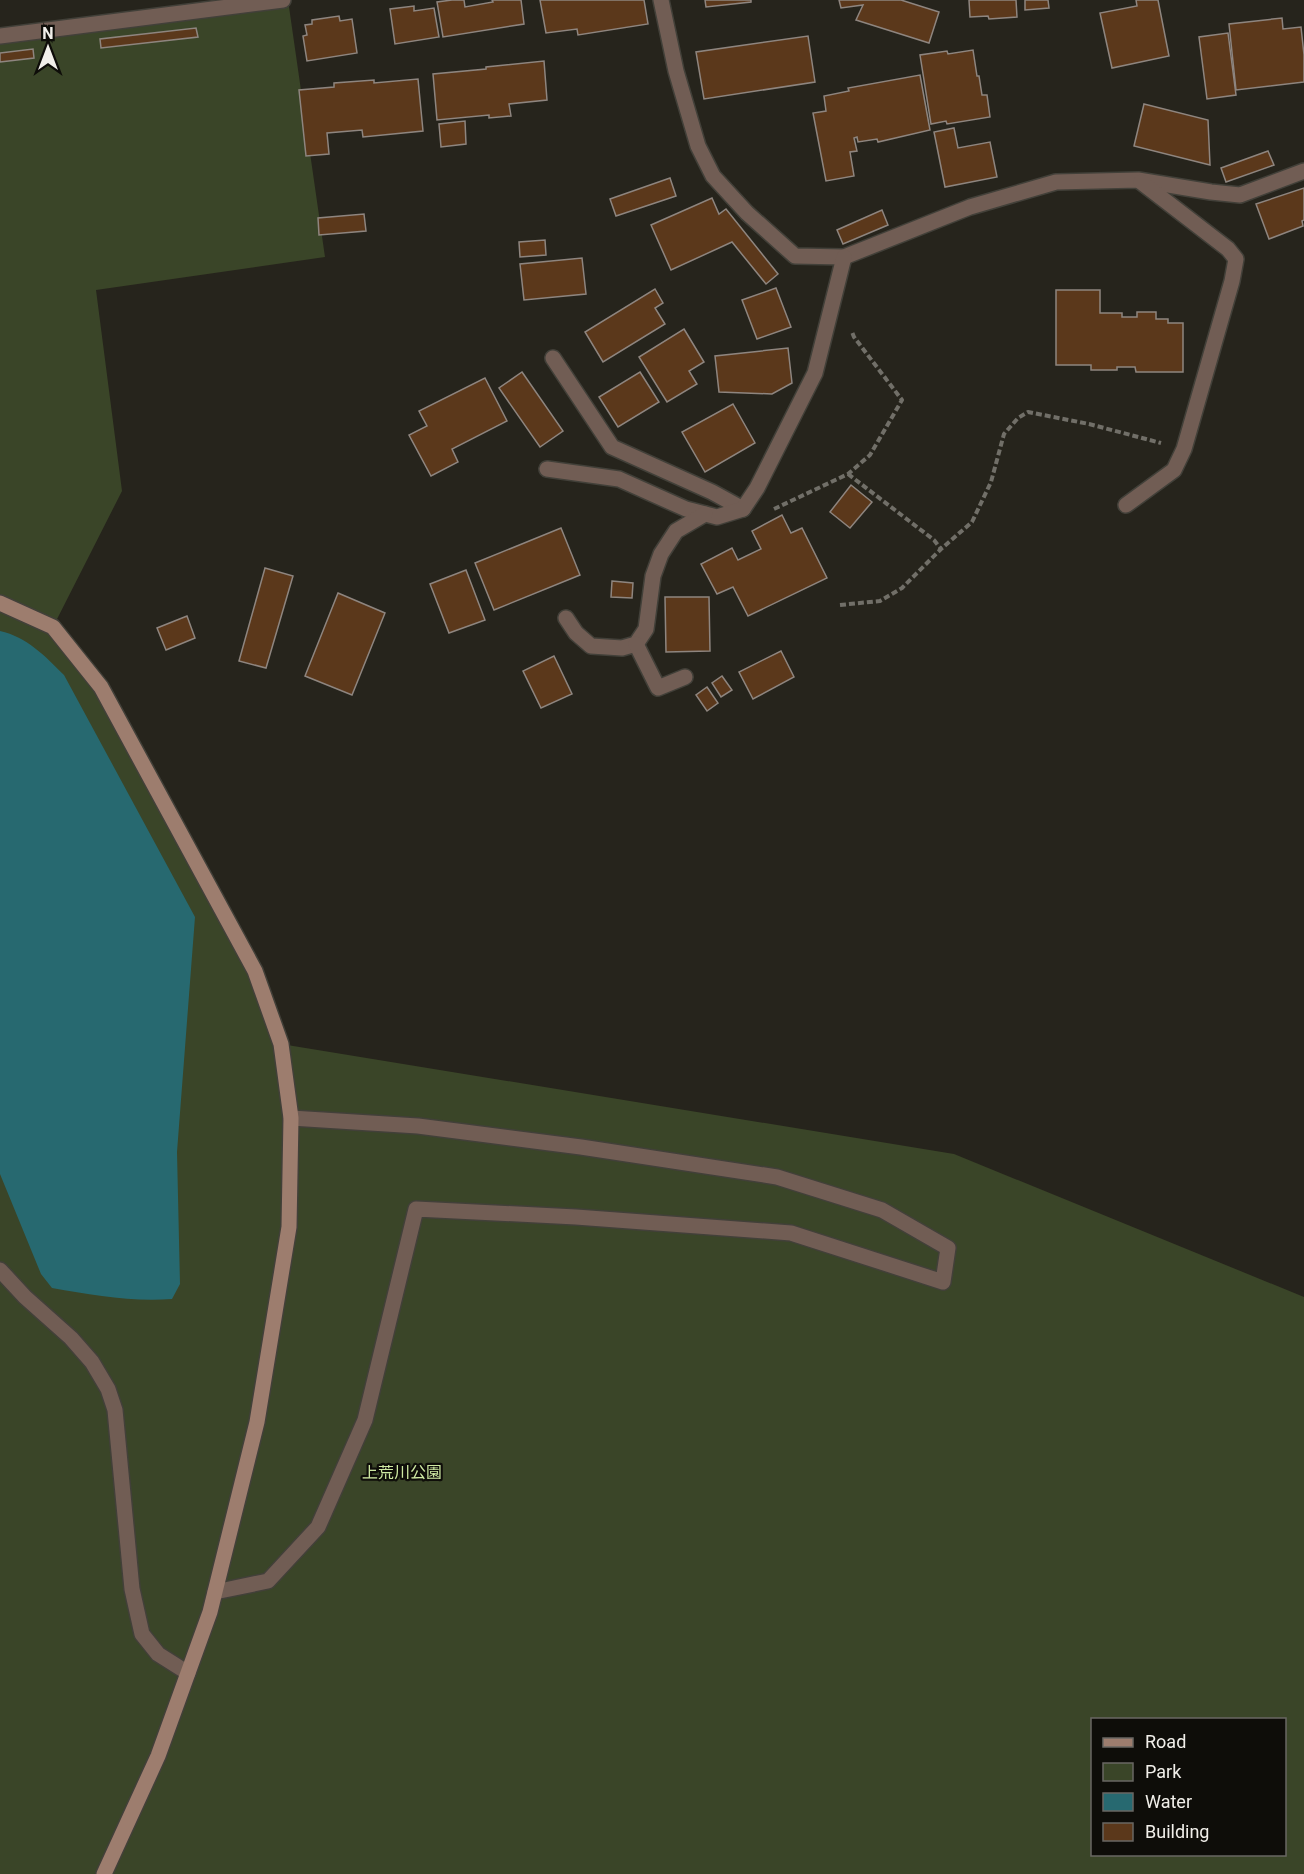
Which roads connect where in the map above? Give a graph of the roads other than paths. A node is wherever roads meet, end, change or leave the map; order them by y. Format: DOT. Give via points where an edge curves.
graph roads {
  1 [pos="283,0"];
  2 [pos="661,0"];
  3 [pos="0,36"];
  4 [pos="1304,171"];
  5 [pos="1138,180"];
  6 [pos="844,257"];
  7 [pos="553,358"];
  8 [pos="548,469"];
  9 [pos="1126,505"];
  10 [pos="742,509"];
  11 [pos="705,514"];
  12 [pos="0,603"];
  13 [pos="566,618"];
  14 [pos="636,644"];
  15 [pos="685,677"];
  16 [pos="291,1118"];
  17 [pos="0,1270"];
  18 [pos="215,1592"];
  19 [pos="188,1673"];
  20 [pos="104,1874"];
  1 -- 3 [label="street"];
  2 -- 6 [label="street" via="698,146 713,176 795,256"];
  4 -- 5 [label="street" via="1240,195"];
  5 -- 6 [label="street" via="1056,182 970,207"];
  5 -- 9 [label="street" via="1236,259 1184,449 1174,470"];
  6 -- 10 [label="street" via="815,373 757,488"];
  7 -- 10 [label="street" via="612,447"];
  8 -- 11 [label="street" via="619,479"];
  10 -- 11 [label="street" via="717,517"];
  11 -- 14 [label="street" via="676,531 661,554 653,576 646,629"];
  12 -- 16 [label="street" via="53,627 101,687 255,971 281,1044"];
  13 -- 14 [label="street" via="591,646 622,648"];
  14 -- 15 [label="street" via="658,688"];
  16 -- 18 [label="street" via="289,1227 257,1422"];
  16 -- 18 [label="street" via="418,1126 777,1177 882,1210 948,1248 943,1282 791,1233 416,1209 365,1420 318,1527 268,1581"];
  17 -- 19 [label="street" via="78,1346 108,1389 115,1410 132,1589 142,1634 158,1654"];
  18 -- 19 [label="street"];
  19 -- 20 [label="street" via="158,1756"];
}
